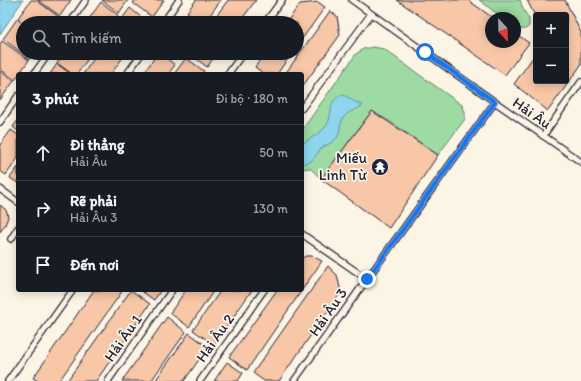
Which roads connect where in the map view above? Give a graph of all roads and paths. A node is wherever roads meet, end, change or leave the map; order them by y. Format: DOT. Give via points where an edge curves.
graph roads {
  1 [pos="86,0"];
  2 [pos="179,0"];
  3 [pos="282,0"];
  4 [pos="352,0"];
  5 [pos="370,14"];
  6 [pos="75,16"];
  7 [pos="168,16"];
  8 [pos="270,16"];
  9 [pos="44,60"];
  10 [pos="137,60"];
  11 [pos="239,60"];
  12 [pos="35,72"];
  13 [pos="128,72"];
  14 [pos="230,72"];
  15 [pos="581,82"];
  16 [pos="16,99"];
  17 [pos="495,102"];
  18 [pos="304,105"];
  19 [pos="0,122"];
  20 [pos="543,136"];
  21 [pos="581,162"];
  22 [pos="0,188"];
  23 [pos="16,200"];
  24 [pos="16,231"];
  25 [pos="304,236"];
  26 [pos="11,239"];
  27 [pos="367,279"];
  28 [pos="72,292"];
  29 [pos="171,292"];
  30 [pos="263,292"];
  31 [pos="8,381"];
  32 [pos="108,381"];
  33 [pos="200,381"];
  34 [pos="294,381"];
  1 -- 6 [label="lane"];
  2 -- 7 [label="lane"];
  3 -- 8 [label="lane"];
  4 -- 5 [label="lane, Hải Âu"];
  5 -- 17 [label="lane, Hải Âu"];
  5 -- 18 [label="lane"];
  9 -- 12 [label="lane"];
  10 -- 13 [label="lane"];
  11 -- 14 [label="lane"];
  15 -- 20 [label="lane"];
  16 -- 19 [label="lane"];
  17 -- 20 [label="lane, Hải Âu"];
  17 -- 27 [label="lane, Hải Âu 3"];
  20 -- 21 [label="lane, Hải Âu"];
  22 -- 23 [label="lane"];
  24 -- 26 [label="lane"];
  25 -- 27 [label="lane"];
  27 -- 34 [label="lane, Hải Âu 3"];
  28 -- 31 [label="lane"];
  29 -- 32 [label="lane, Hải Âu 1"];
  30 -- 33 [label="lane, Hải Âu 2"];
}
